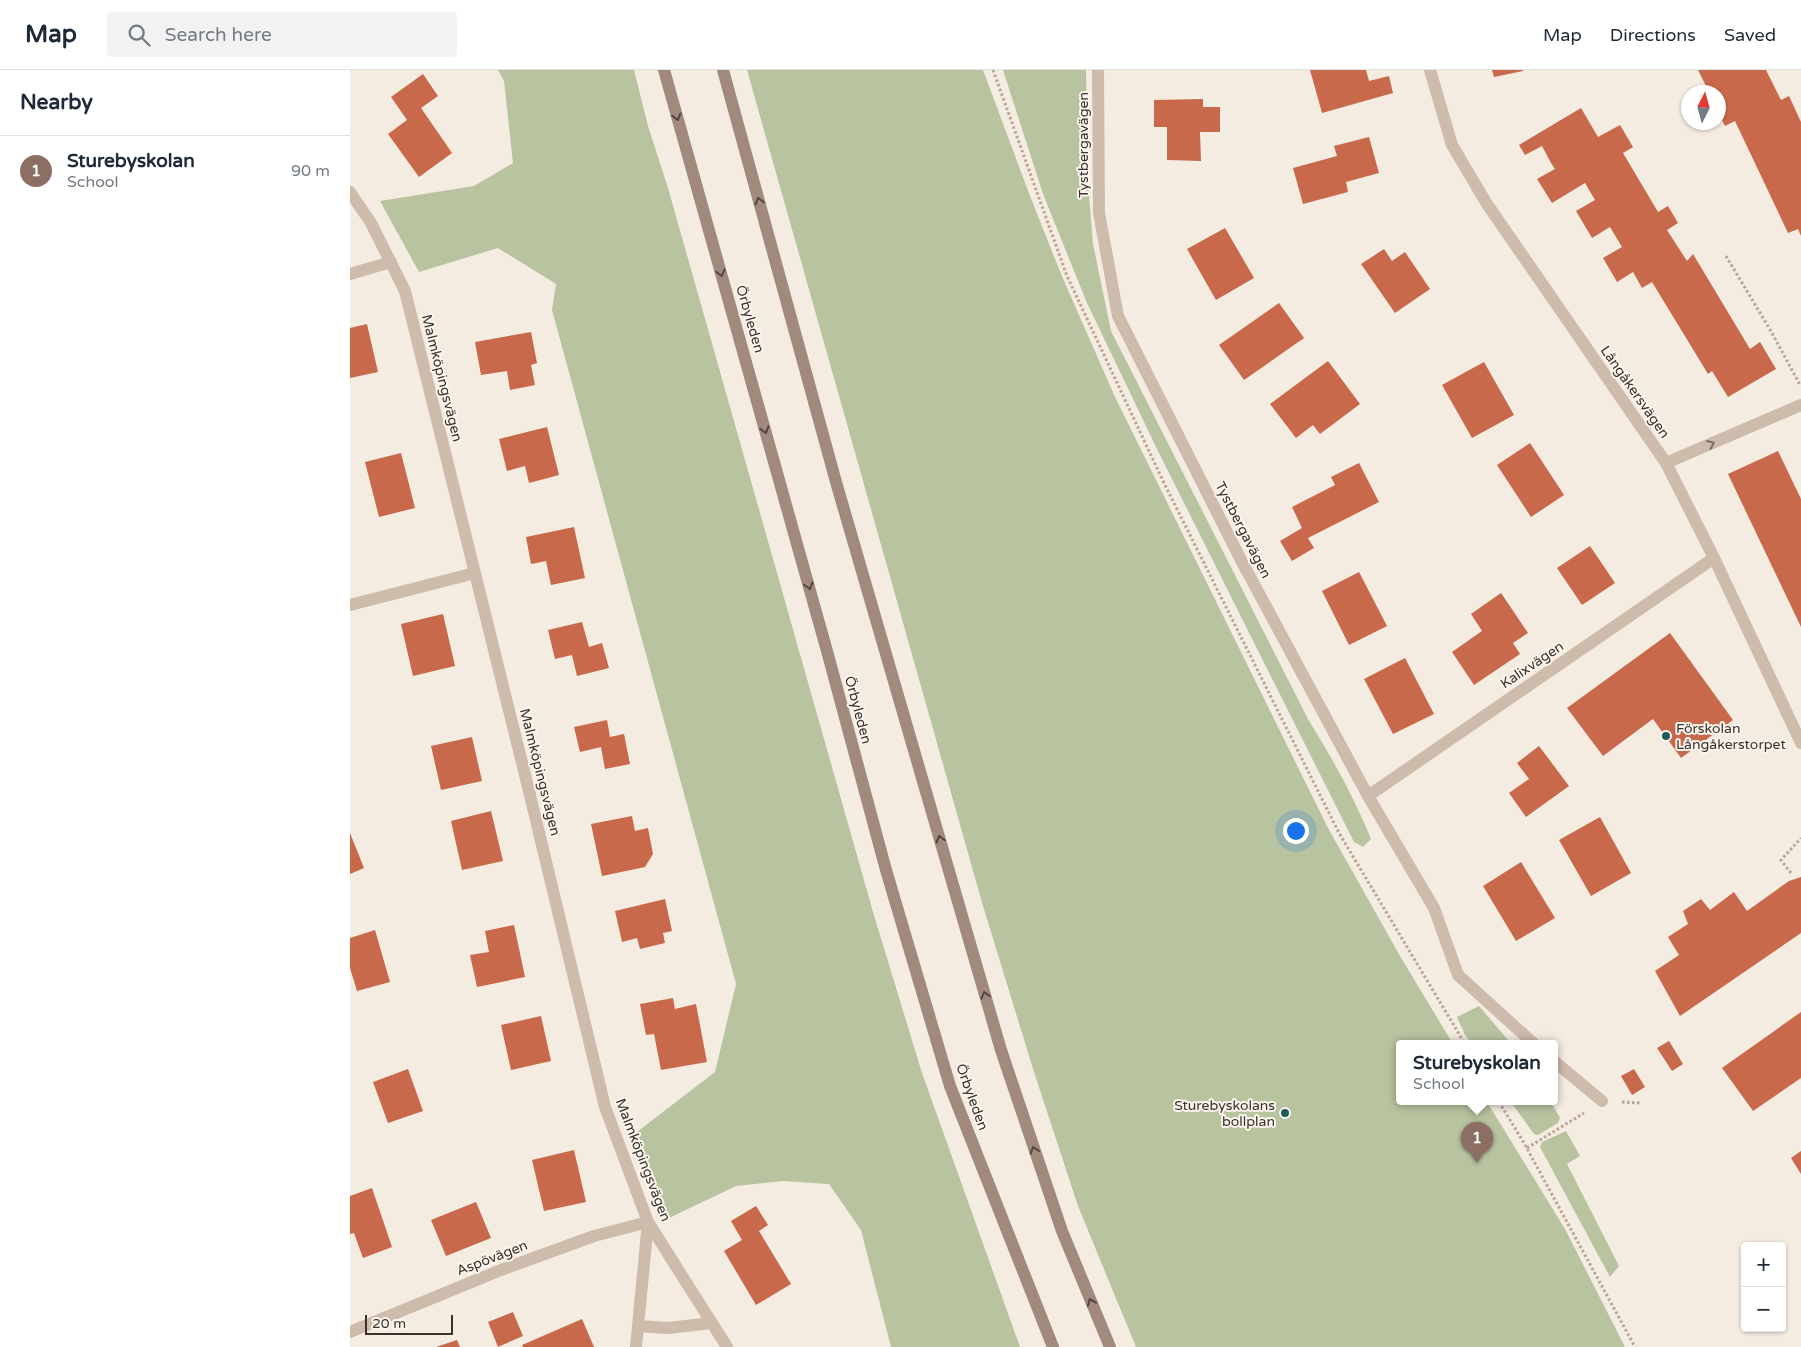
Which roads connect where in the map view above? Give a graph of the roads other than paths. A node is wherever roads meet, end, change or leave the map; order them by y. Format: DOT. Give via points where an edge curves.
graph roads {
  1 [pos="664,70"];
  2 [pos="723,70"];
  3 [pos="1098,70"];
  4 [pos="1430,70"];
  5 [pos="350,192"];
  6 [pos="390,262"];
  7 [pos="350,274"];
  8 [pos="1801,405"];
  9 [pos="1666,463"];
  10 [pos="1714,558"];
  11 [pos="476,573"];
  12 [pos="350,605"];
  13 [pos="1801,742"];
  14 [pos="1368,796"];
  15 [pos="1530,1040"];
  16 [pos="1558,1064"];
  17 [pos="1602,1101"];
  18 [pos="648,1222"];
  19 [pos="712,1324"];
  20 [pos="638,1326"];
  21 [pos="350,1332"];
  22 [pos="636,1347"];
  23 [pos="727,1347"];
  24 [pos="1053,1347"];
  25 [pos="1110,1347"];
  1 -- 24 [label="main road, Örbyleden, one-way" via="886,870 950,1086"];
  25 -- 2 [label="main road, one-way" via="1062,1231 1001,1050 836,482"];
  3 -- 14 [label="street, Tystbergavägen" via="1098,213 1118,316 1241,560"];
  4 -- 9 [label="street, Långåkersvägen" via="1452,145 1487,204"];
  5 -- 6 [label="street, Malmköpingsvägen" via="371,223"];
  6 -- 7 [label="street"];
  6 -- 11 [label="street, Malmköpingsvägen" via="404,291"];
  9 -- 8 [label="street, one-way"];
  9 -- 10 [label="street, Långåkersvägen"];
  10 -- 13 [label="street, Långåkersvägen"];
  10 -- 14 [label="street, Kalixvägen"];
  11 -- 12 [label="street"];
  11 -- 18 [label="street, Malmköpingsvägen" via="605,1107"];
  14 -- 15 [label="street, Tystbergavägen" via="1434,908 1458,974"];
  16 -- 17 [label="street"];
  18 -- 19 [label="street, Malmköpingsvägen"];
  18 -- 20 [label="street"];
  18 -- 21 [label="street, Aspövägen" via="594,1236 500,1270"];
  19 -- 20 [label="street" via="668,1328"];
  19 -- 23 [label="street, Malmköpingsvägen"];
  20 -- 22 [label="street"];
}
